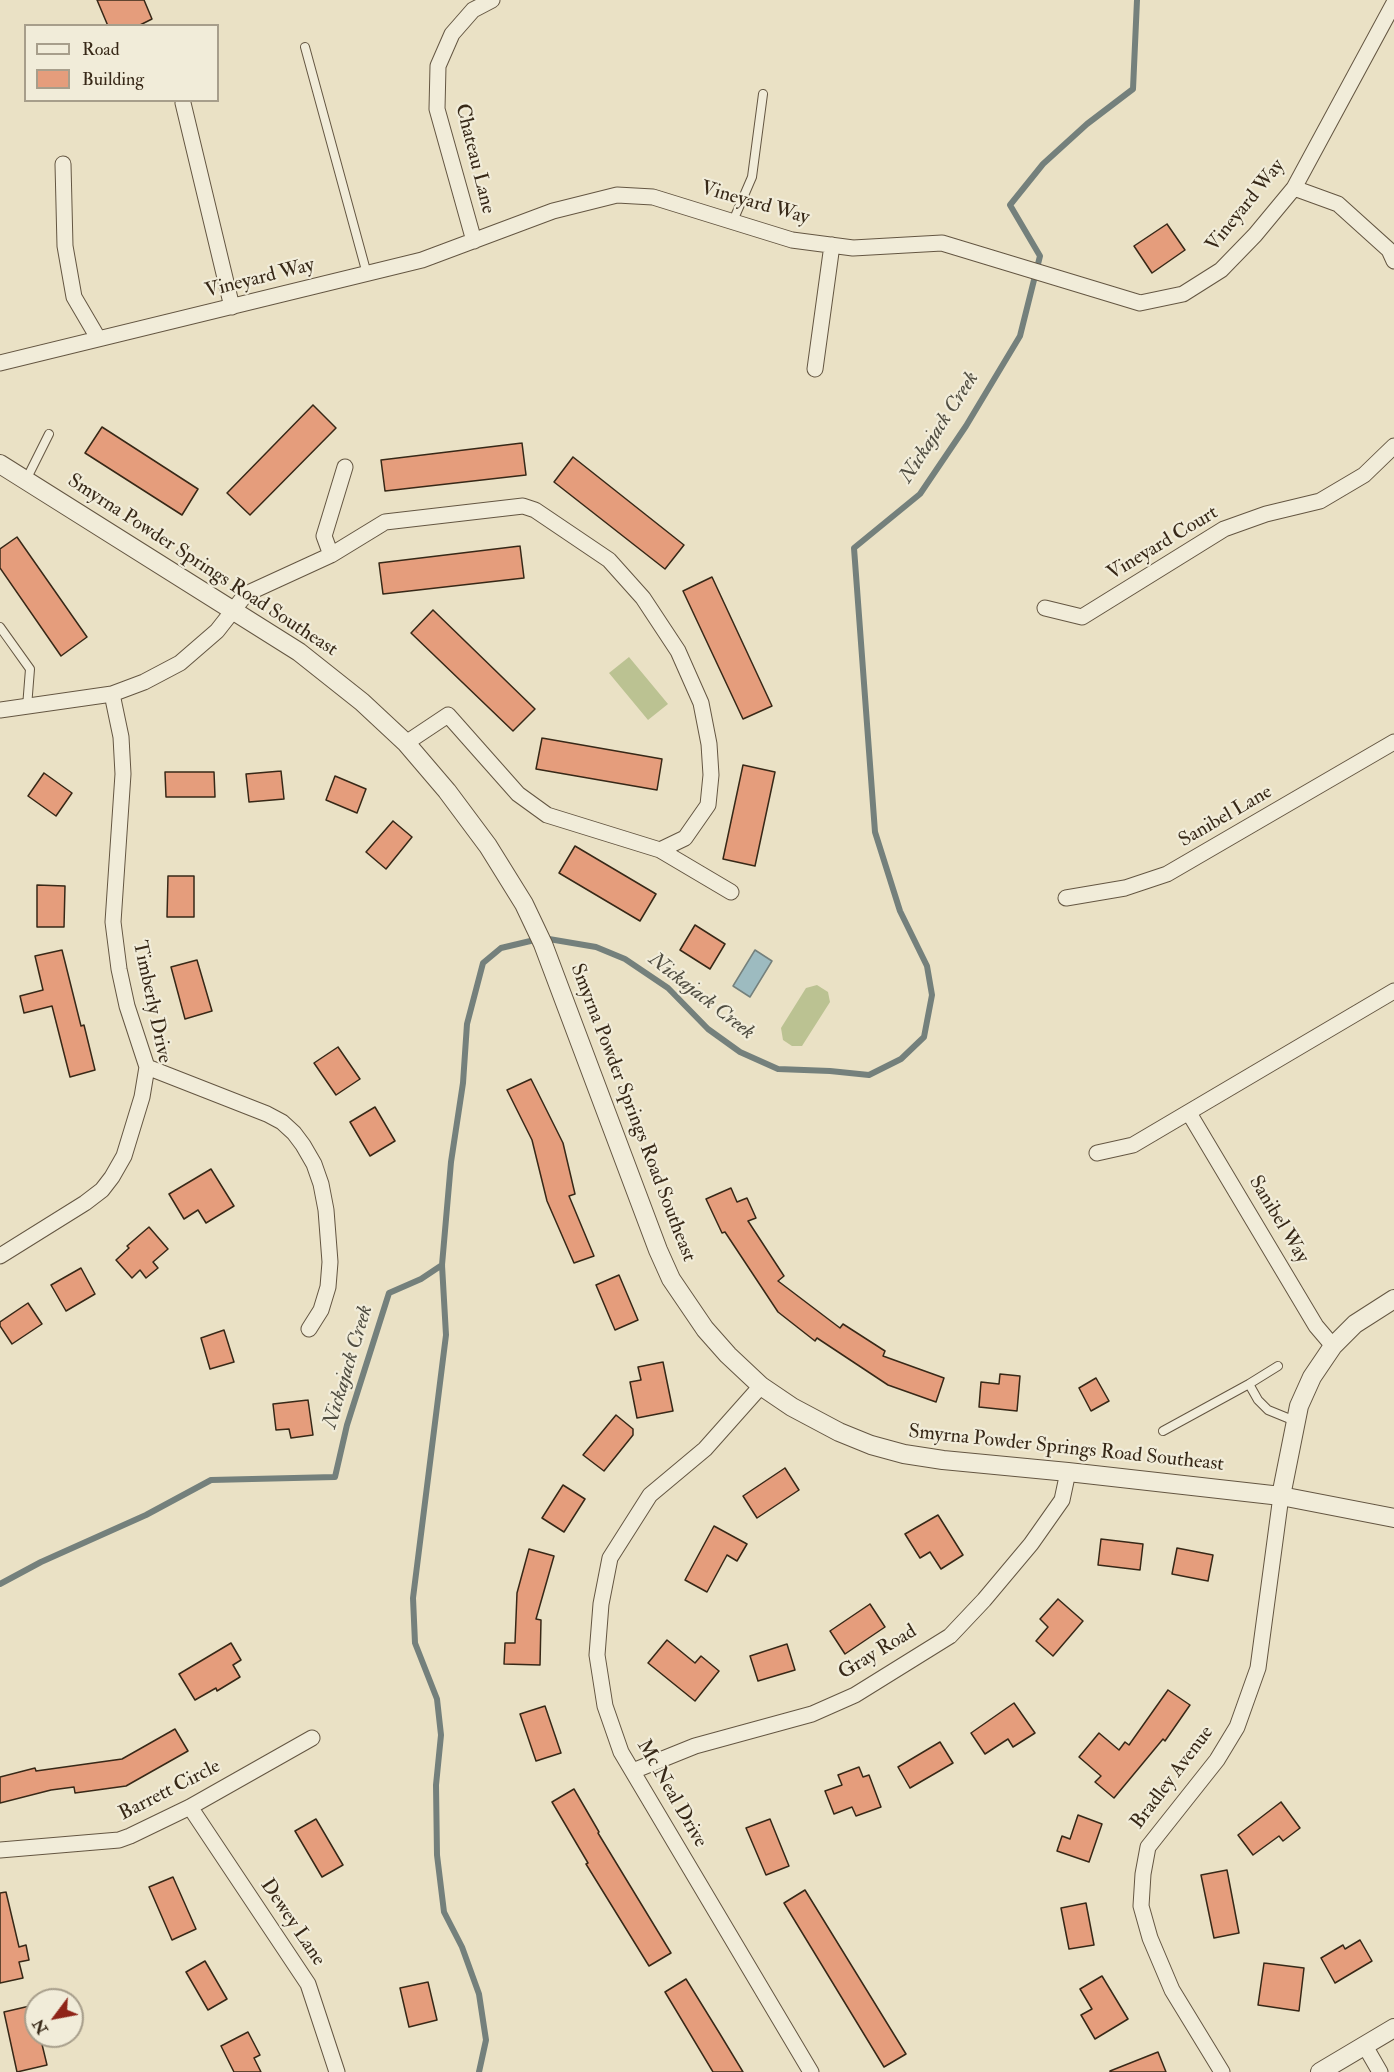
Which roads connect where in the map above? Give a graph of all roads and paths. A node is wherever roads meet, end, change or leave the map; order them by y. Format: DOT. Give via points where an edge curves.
graph roads {
  1 [pos="492,0"];
  2 [pos="1394,3"];
  3 [pos="305,47"];
  4 [pos="763,94"];
  5 [pos="183,103"];
  6 [pos="63,164"];
  7 [pos="1294,188"];
  8 [pos="733,221"];
  9 [pos="474,241"];
  10 [pos="832,245"];
  11 [pos="1394,261"];
  12 [pos="366,274"];
  13 [pos="232,307"];
  14 [pos="98,338"];
  15 [pos="0,363"];
  16 [pos="815,369"];
  17 [pos="49,434"];
  18 [pos="1394,446"];
  19 [pos="0,464"];
  20 [pos="345,467"];
  21 [pos="26,480"];
  22 [pos="331,555"];
  23 [pos="1045,608"];
  24 [pos="232,610"];
  25 [pos="0,627"];
  26 [pos="111,694"];
  27 [pos="27,707"];
  28 [pos="0,710"];
  29 [pos="1394,741"];
  30 [pos="406,743"];
  31 [pos="660,850"];
  32 [pos="731,892"];
  33 [pos="1066,898"];
  34 [pos="1394,992"];
  35 [pos="147,1067"];
  36 [pos="1189,1113"];
  37 [pos="1096,1152"];
  38 [pos="0,1256"];
  39 [pos="1394,1299"];
  40 [pos="309,1329"];
  41 [pos="1333,1346"];
  42 [pos="1278,1366"];
  43 [pos="1250,1384"];
  44 [pos="761,1386"];
  45 [pos="1296,1421"];
  46 [pos="1163,1431"];
  47 [pos="1068,1472"];
  48 [pos="1281,1496"];
  49 [pos="1394,1518"];
  50 [pos="312,1738"];
  51 [pos="633,1771"];
  52 [pos="190,1807"];
  53 [pos="0,1850"];
  54 [pos="1394,2028"];
  55 [pos="1365,2046"];
  56 [pos="337,2072"];
  57 [pos="811,2072"];
  58 [pos="1222,2072"];
  59 [pos="1320,2072"];
  60 [pos="1380,2072"];
  1 -- 9 [label="street, Chateau Lane" via="473,10 452,34 438,66 437,109"];
  2 -- 7 [label="street, Vineyard Way"];
  3 -- 12 [label="lane"];
  4 -- 8 [label="lane" via="752,177"];
  5 -- 13 [label="street"];
  6 -- 14 [label="street" via="65,246 74,297"];
  7 -- 10 [label="street, Vineyard Way" via="1221,270 1183,294 1140,303 942,243 853,248"];
  7 -- 11 [label="street" via="1338,204 1389,250"];
  8 -- 9 [label="street, Vineyard Way" via="653,197 616,195 553,211"];
  8 -- 10 [label="street, Vineyard Way" via="792,240"];
  9 -- 12 [label="street, Vineyard Way"];
  10 -- 16 [label="street"];
  12 -- 13 [label="street, Vineyard Way"];
  13 -- 14 [label="street, Vineyard Way"];
  14 -- 15 [label="street, Vineyard Way"];
  17 -- 21 [label="lane"];
  18 -- 23 [label="street, Vineyard Court" via="1364,475 1320,501 1224,529 1082,617"];
  19 -- 21 [label="street, Smyrna Powder Springs Road Southeast"];
  20 -- 22 [label="street" via="324,536"];
  21 -- 24 [label="street, Smyrna Powder Springs Road Southeast"];
  22 -- 24 [label="street" via="246,594"];
  22 -- 31 [label="street" via="385,522 523,506 609,560 644,598 678,651 701,703 709,744 708,805 685,838"];
  24 -- 26 [label="street" via="217,631 180,663"];
  24 -- 30 [label="street, Smyrna Powder Springs Road Southeast" via="332,676"];
  25 -- 27 [label="lane" via="30,669"];
  26 -- 27 [label="street"];
  26 -- 35 [label="street, Timberly Drive" via="121,737 123,774 113,922 127,1006"];
  27 -- 28 [label="street"];
  29 -- 33 [label="street, Sanibel Lane" via="1167,874 1125,888"];
  30 -- 31 [label="street" via="448,715 518,794 547,815"];
  30 -- 44 [label="street, Smyrna Powder Springs Road Southeast" via="488,846 524,904 543,944 671,1279 705,1329"];
  31 -- 32 [label="street"];
  34 -- 36 [label="street"];
  35 -- 38 [label="street, Timberly Drive" via="124,1156 102,1190"];
  35 -- 40 [label="street" via="267,1114 282,1122 303,1144 321,1184 330,1262 321,1310"];
  36 -- 37 [label="street" via="1133,1145"];
  36 -- 41 [label="street, Sanibel Way" via="1316,1326"];
  39 -- 41 [label="street" via="1354,1324"];
  41 -- 45 [label="street" via="1312,1377"];
  42 -- 43 [label="lane"];
  43 -- 45 [label="lane" via="1268,1410"];
  43 -- 46 [label="lane"];
  44 -- 47 [label="street, Smyrna Powder Springs Road Southeast" via="838,1432 871,1445 943,1461"];
  44 -- 51 [label="street, Mc Neal Drive" via="705,1449 650,1495 610,1558 597,1656 605,1706 621,1752"];
  45 -- 48 [label="street"];
  47 -- 48 [label="street, Smyrna Powder Springs Road Southeast"];
  47 -- 51 [label="street, Gray Road" via="1062,1500 1031,1544 950,1636 855,1695 812,1714 695,1746"];
  48 -- 49 [label="street, Smyrna Powder Springs Road Southeast"];
  48 -- 58 [label="street, Bradley Avenue" via="1258,1668 1237,1727 1148,1847 1143,1874 1141,1906 1150,1938 1172,1990"];
  50 -- 52 [label="street, Barrett Circle"];
  51 -- 57 [label="street, Mc Neal Drive"];
  52 -- 53 [label="street, Barrett Circle" via="119,1840"];
  52 -- 56 [label="street, Dewey Lane" via="308,1984"];
  54 -- 55 [label="street"];
  55 -- 59 [label="street"];
  55 -- 60 [label="street"];
}
